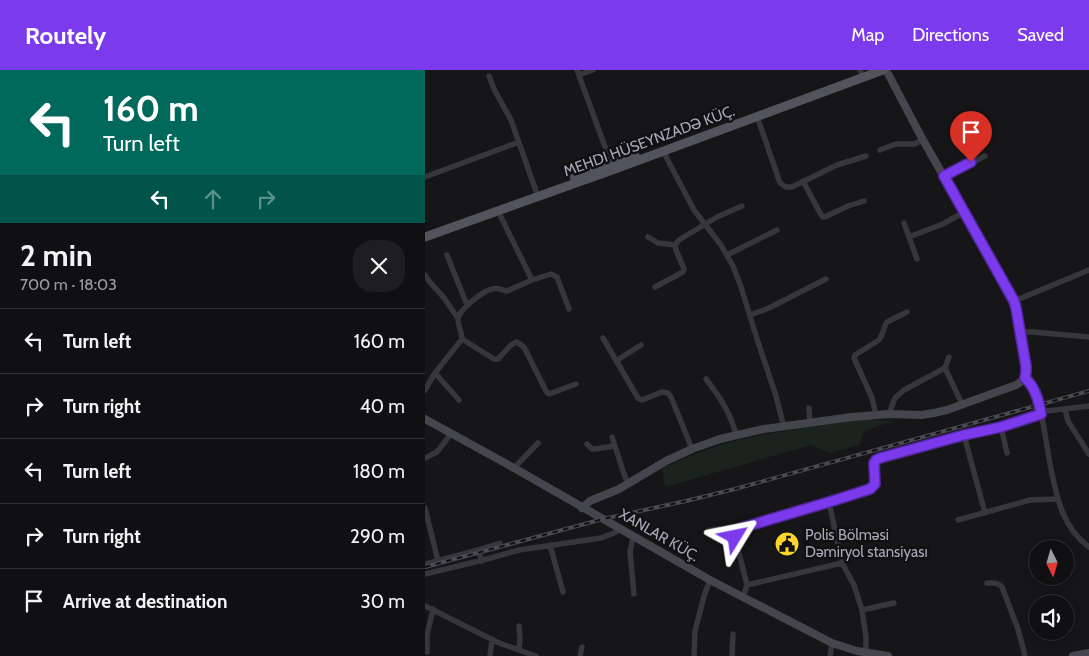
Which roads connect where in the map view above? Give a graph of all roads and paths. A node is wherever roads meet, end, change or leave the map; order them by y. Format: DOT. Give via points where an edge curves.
graph roads {
  1 [pos="593,70"];
  2 [pos="885,70"];
  3 [pos="863,71"];
  4 [pos="578,73"];
  5 [pos="489,76"];
  6 [pos="757,116"];
  7 [pos="923,140"];
  8 [pos="519,142"];
  9 [pos="880,150"];
  10 [pos="663,151"];
  11 [pos="866,156"];
  12 [pos="985,156"];
  13 [pos="611,164"];
  14 [pos="944,176"];
  15 [pos="425,177"];
  16 [pos="803,181"];
  17 [pos="536,191"];
  18 [pos="864,201"];
  19 [pos="742,206"];
  20 [pos="498,211"];
  21 [pos="964,212"];
  22 [pos="904,223"];
  23 [pos="705,224"];
  24 [pos="777,230"];
  25 [pos="425,231"];
  26 [pos="648,236"];
  27 [pos="425,237"];
  28 [pos="909,237"];
  29 [pos="675,245"];
  30 [pos="447,255"];
  31 [pos="727,255"];
  32 [pos="917,259"];
  33 [pos="1089,270"];
  34 [pos="425,275"];
  35 [pos="826,279"];
  36 [pos="532,280"];
  37 [pos="655,287"];
  38 [pos="1014,301"];
  39 [pos="467,305"];
  40 [pos="569,309"];
  41 [pos="907,312"];
  42 [pos="750,315"];
  43 [pos="457,318"];
  44 [pos="1021,332"];
  45 [pos="1089,337"];
  46 [pos="603,338"];
  47 [pos="463,339"];
  48 [pos="641,345"];
  49 [pos="949,357"];
  50 [pos="616,361"];
  51 [pos="945,368"];
  52 [pos="435,373"];
  53 [pos="1025,378"];
  54 [pos="706,379"];
  55 [pos="576,384"];
  56 [pos="425,390"];
  57 [pos="459,400"];
  58 [pos="962,404"];
  59 [pos="1089,406"];
  60 [pos="809,408"];
  61 [pos="1065,408"];
  62 [pos="889,414"];
  63 [pos="1041,414"];
  64 [pos="876,415"];
  65 [pos="425,419"];
  66 [pos="810,423"];
  67 [pos="783,427"];
  68 [pos="1001,427"];
  69 [pos="451,434"];
  70 [pos="737,435"];
  71 [pos="964,435"];
  72 [pos="612,437"];
  73 [pos="538,443"];
  74 [pos="587,444"];
  75 [pos="615,446"];
  76 [pos="692,449"];
  77 [pos="1007,453"];
  78 [pos="1089,454"];
  79 [pos="425,458"];
  80 [pos="514,468"];
  81 [pos="629,484"];
  82 [pos="1057,499"];
  83 [pos="829,502"];
  84 [pos="425,508"];
  85 [pos="582,508"];
  86 [pos="985,513"];
  87 [pos="958,520"];
  88 [pos="620,529"];
  89 [pos="709,530"];
  90 [pos="735,533"];
  91 [pos="633,537"];
  92 [pos="501,543"];
  93 [pos="550,545"];
  94 [pos="1089,547"];
  95 [pos="478,550"];
  96 [pos="438,561"];
  97 [pos="482,561"];
  98 [pos="842,562"];
  99 [pos="425,564"];
  100 [pos="425,574"];
  101 [pos="710,580"];
  102 [pos="987,583"];
  103 [pos="747,585"];
  104 [pos="563,592"];
  105 [pos="634,594"];
  106 [pos="743,598"];
  107 [pos="894,603"];
  108 [pos="425,606"];
  109 [pos="433,610"];
  110 [pos="862,610"];
  111 [pos="519,626"];
  112 [pos="733,634"];
  113 [pos="492,639"];
  114 [pos="832,643"];
  115 [pos="582,647"];
  116 [pos="519,649"];
  117 [pos="427,652"];
  118 [pos="865,653"];
  119 [pos="1089,653"];
  120 [pos="489,655"];
  121 [pos="694,655"];
  122 [pos="536,656"];
  123 [pos="580,656"];
  124 [pos="732,656"];
  125 [pos="830,656"];
  126 [pos="888,656"];
  127 [pos="1025,656"];
  128 [pos="1073,656"];
  1 -- 4 [label="street"];
  2 -- 6 [label="main road, MEHDI HÜSEYNZADƏ KÜÇ."];
  2 -- 7 [label="street"];
  3 -- 13 [label="main road, MEHDI HÜSEYNZADƏ KÜÇ."];
  4 -- 13 [label="street"];
  5 -- 8 [label="street"];
  6 -- 10 [label="main road, MEHDI HÜSEYNZADƏ KÜÇ."];
  6 -- 16 [label="street" via="781,183 792,187"];
  7 -- 9 [label="street"];
  7 -- 14 [label="street"];
  8 -- 15 [label="street"];
  8 -- 17 [label="street"];
  10 -- 20 [label="main road, MEHDI HÜSEYNZADƏ KÜÇ."];
  10 -- 23 [label="street" via="694,210"];
  11 -- 16 [label="street" via="837,164"];
  12 -- 14 [label="street"];
  13 -- 17 [label="main road, MEHDI HÜSEYNZADƏ KÜÇ."];
  14 -- 21 [label="street"];
  16 -- 18 [label="street" via="823,217"];
  17 -- 25 [label="main road, MEHDI HÜSEYNZADƏ KÜÇ."];
  19 -- 23 [label="street"];
  20 -- 27 [label="main road, MEHDI HÜSEYNZADƏ KÜÇ."];
  20 -- 36 [label="street"];
  21 -- 28 [label="street"];
  21 -- 38 [label="street"];
  22 -- 28 [label="street"];
  23 -- 29 [label="street"];
  23 -- 31 [label="street"];
  24 -- 31 [label="street"];
  26 -- 29 [label="street" via="659,243"];
  28 -- 32 [label="street"];
  29 -- 37 [label="street" via="683,272"];
  30 -- 39 [label="street"];
  31 -- 42 [label="street"];
  33 -- 38 [label="street"];
  34 -- 43 [label="street"];
  35 -- 42 [label="street"];
  36 -- 39 [label="street" via="507,291 499,288 487,290"];
  36 -- 40 [label="street" via="551,274 557,277"];
  38 -- 44 [label="street"];
  39 -- 43 [label="street"];
  41 -- 64 [label="street" via="887,322 881,337 854,358"];
  42 -- 67 [label="street"];
  43 -- 47 [label="street"];
  44 -- 45 [label="street"];
  44 -- 53 [label="street"];
  46 -- 50 [label="street"];
  47 -- 52 [label="street"];
  47 -- 55 [label="street" via="493,359 498,359 511,345 520,343 549,394"];
  48 -- 50 [label="street"];
  49 -- 51 [label="street"];
  50 -- 76 [label="street" via="637,398 642,400 662,392 668,393"];
  51 -- 58 [label="street"];
  51 -- 62 [label="street" via="904,390 895,398"];
  52 -- 56 [label="street"];
  52 -- 57 [label="street"];
  53 -- 58 [label="street" via="1016,385"];
  53 -- 63 [label="street" via="1032,386"];
  54 -- 70 [label="street" via="728,411"];
  58 -- 62 [label="street" via="921,415"];
  59 -- 61 [label="street"];
  60 -- 66 [label="street"];
  61 -- 63 [label="street"];
  61 -- 78 [label="street"];
  62 -- 64 [label="street"];
  63 -- 68 [label="street"];
  63 -- 82 [label="street"];
  64 -- 66 [label="street"];
  65 -- 69 [label="street, XANLAR KÜÇ."];
  66 -- 67 [label="street"];
  67 -- 70 [label="street"];
  68 -- 71 [label="street"];
  68 -- 77 [label="street"];
  69 -- 79 [label="street" via="437,452"];
  69 -- 80 [label="street, XANLAR KÜÇ."];
  70 -- 76 [label="street"];
  71 -- 83 [label="street" via="880,458 874,463 876,480 873,487"];
  71 -- 86 [label="street"];
  72 -- 75 [label="street"];
  73 -- 80 [label="street"];
  74 -- 75 [label="street" via="592,449"];
  75 -- 81 [label="street"];
  76 -- 81 [label="street"];
  80 -- 85 [label="street, XANLAR KÜÇ."];
  81 -- 85 [label="street" via="590,501"];
  82 -- 86 [label="street" via="1030,500"];
  82 -- 94 [label="street" via="1072,530"];
  83 -- 90 [label="street" via="737,529"];
  83 -- 98 [label="street"];
  84 -- 96 [label="street"];
  85 -- 88 [label="street, XANLAR KÜÇ."];
  86 -- 87 [label="street"];
  88 -- 91 [label="street, XANLAR KÜÇ."];
  88 -- 93 [label="street" via="601,538"];
  89 -- 90 [label="street"];
  90 -- 103 [label="street"];
  91 -- 101 [label="street, XANLAR KÜÇ."];
  91 -- 105 [label="street" via="630,552"];
  92 -- 95 [label="street"];
  93 -- 97 [label="street"];
  93 -- 104 [label="street"];
  95 -- 96 [label="street"];
  95 -- 97 [label="street"];
  96 -- 99 [label="street"];
  97 -- 100 [label="street"];
  98 -- 103 [label="street"];
  98 -- 110 [label="street"];
  101 -- 106 [label="street, XANLAR KÜÇ."];
  101 -- 121 [label="street" via="695,631"];
  102 -- 127 [label="street" via="1002,587"];
  103 -- 106 [label="street"];
  106 -- 114 [label="street, XANLAR KÜÇ."];
  107 -- 110 [label="street"];
  108 -- 109 [label="street"];
  109 -- 113 [label="street"];
  109 -- 117 [label="street"];
  110 -- 118 [label="street"];
  111 -- 116 [label="street"];
  112 -- 124 [label="street"];
  113 -- 116 [label="street"];
  113 -- 120 [label="street"];
  114 -- 118 [label="street, XANLAR KÜÇ."];
  114 -- 125 [label="street"];
  115 -- 123 [label="street"];
  116 -- 122 [label="street"];
  118 -- 126 [label="street, XANLAR KÜÇ."];
  119 -- 128 [label="street"];
}
